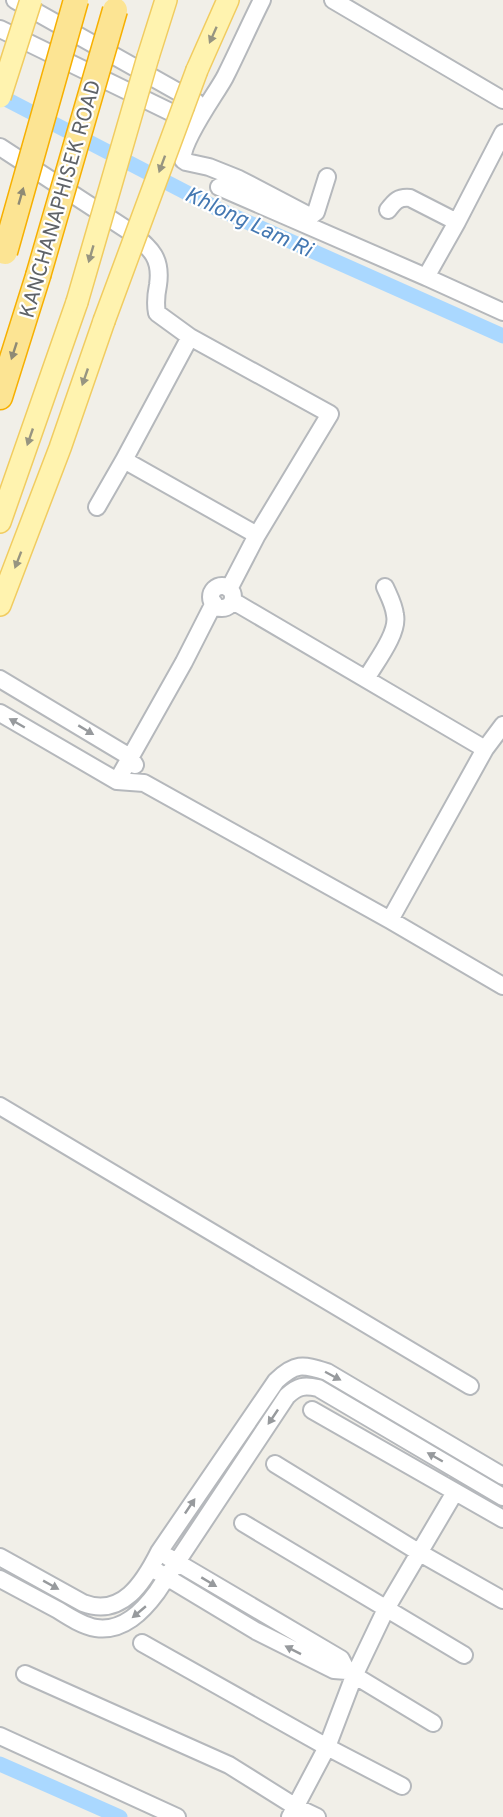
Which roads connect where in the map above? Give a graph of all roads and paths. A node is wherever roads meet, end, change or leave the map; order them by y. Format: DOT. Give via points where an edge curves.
graph roads {
  1 [pos="15,0"];
  2 [pos="31,0"];
  3 [pos="76,0"];
  4 [pos="166,0"];
  5 [pos="228,0"];
  6 [pos="261,0"];
  7 [pos="333,0"];
  8 [pos="116,5"];
  9 [pos="0,30"];
  10 [pos="0,97"];
  11 [pos="503,100"];
  12 [pos="205,107"];
  13 [pos="196,125"];
  14 [pos="503,133"];
  15 [pos="0,147"];
  16 [pos="327,177"];
  17 [pos="219,187"];
  18 [pos="388,210"];
  19 [pos="457,222"];
  20 [pos="2,260"];
  21 [pos="426,277"];
  22 [pos="503,312"];
  23 [pos="190,337"];
  24 [pos="0,397"];
  25 [pos="124,460"];
  26 [pos="97,507"];
  27 [pos="0,522"];
  28 [pos="257,536"];
  29 [pos="385,587"];
  30 [pos="231,595"];
  31 [pos="0,605"];
  32 [pos="0,679"];
  33 [pos="366,680"];
  34 [pos="0,713"];
  35 [pos="65,717"];
  36 [pos="503,725"];
  37 [pos="52,743"];
  38 [pos="484,749"];
  39 [pos="130,757"];
  40 [pos="117,781"];
  41 [pos="144,783"];
  42 [pos="390,920"];
  43 [pos="503,986"];
  44 [pos="0,1106"];
  45 [pos="470,1386"];
  46 [pos="312,1410"];
  47 [pos="472,1458"];
  48 [pos="275,1464"];
  49 [pos="462,1473"];
  50 [pos="503,1476"];
  51 [pos="455,1492"];
  52 [pos="503,1497"];
  53 [pos="503,1519"];
  54 [pos="243,1523"];
  55 [pos="159,1552"];
  56 [pos="420,1553"];
  57 [pos="0,1557"];
  58 [pos="177,1562"];
  59 [pos="151,1568"];
  60 [pos="166,1578"];
  61 [pos="0,1579"];
  62 [pos="503,1599"];
  63 [pos="386,1609"];
  64 [pos="142,1642"];
  65 [pos="464,1655"];
  66 [pos="350,1673"];
  67 [pos="25,1674"];
  68 [pos="433,1723"];
  69 [pos="0,1736"];
  70 [pos="327,1747"];
  71 [pos="402,1786"];
  72 [pos="293,1812"];
  73 [pos="177,1817"];
  74 [pos="316,1817"];
  1 -- 12 [label="street"];
  2 -- 10 [label="main road, bridge"];
  20 -- 3 [label="highway, KANCHANAPHISEK ROAD, one-way, bridge"];
  4 -- 27 [label="main road, one-way, bridge" via="77,303"];
  5 -- 31 [label="main road, one-way, bridge" via="197,70"];
  6 -- 12 [label="street" via="224,78"];
  7 -- 11 [label="street"];
  8 -- 24 [label="highway, KANCHANAPHISEK ROAD, one-way, bridge"];
  9 -- 13 [label="street"];
  12 -- 13 [label="street"];
  13 -- 16 [label="street" via="182,154 183,160 240,179 308,215 316,212"];
  14 -- 19 [label="street"];
  15 -- 23 [label="street" via="148,247 158,262 157,313"];
  17 -- 21 [label="street"];
  18 -- 19 [label="street" via="396,200 410,198"];
  19 -- 21 [label="street"];
  21 -- 22 [label="street"];
  23 -- 25 [label="street"];
  23 -- 28 [label="street" via="330,414"];
  25 -- 26 [label="street"];
  25 -- 28 [label="street"];
  28 -- 30 [label="street"];
  29 -- 33 [label="street" via="396,622"];
  30 -- 33 [label="street"];
  30 -- 39 [label="street" via="225,608 214,603"];
  32 -- 35 [label="street"];
  33 -- 38 [label="street"];
  37 -- 34 [label="street, one-way"];
  35 -- 37 [label="street"];
  35 -- 39 [label="street, one-way"];
  36 -- 38 [label="street"];
  37 -- 40 [label="street"];
  38 -- 42 [label="street"];
  39 -- 40 [label="street"];
  39 -- 41 [label="street"];
  40 -- 41 [label="street"];
  41 -- 42 [label="street"];
  42 -- 43 [label="street"];
  44 -- 45 [label="street"];
  46 -- 51 [label="street"];
  47 -- 49 [label="street"];
  47 -- 50 [label="street"];
  55 -- 47 [label="street, one-way" via="276,1381 289,1370 304,1365 327,1372"];
  48 -- 56 [label="street"];
  49 -- 52 [label="street"];
  49 -- 58 [label="street, one-way" via="318,1388 296,1388"];
  51 -- 53 [label="street"];
  51 -- 56 [label="street"];
  54 -- 63 [label="street"];
  55 -- 58 [label="street"];
  55 -- 59 [label="street"];
  56 -- 62 [label="street"];
  56 -- 63 [label="street"];
  57 -- 59 [label="street, one-way" via="95,1608 132,1594"];
  58 -- 60 [label="street"];
  58 -- 66 [label="street, one-way" via="341,1659"];
  59 -- 60 [label="street"];
  60 -- 61 [label="street, one-way" via="144,1610 111,1628 79,1622"];
  66 -- 60 [label="street, one-way" via="334,1670 256,1631"];
  63 -- 65 [label="street"];
  63 -- 66 [label="street"];
  64 -- 70 [label="street"];
  66 -- 68 [label="street"];
  66 -- 70 [label="street"];
  67 -- 72 [label="street" via="229,1765"];
  69 -- 73 [label="street"];
  70 -- 71 [label="street"];
  70 -- 72 [label="street"];
  72 -- 74 [label="street"];
}
